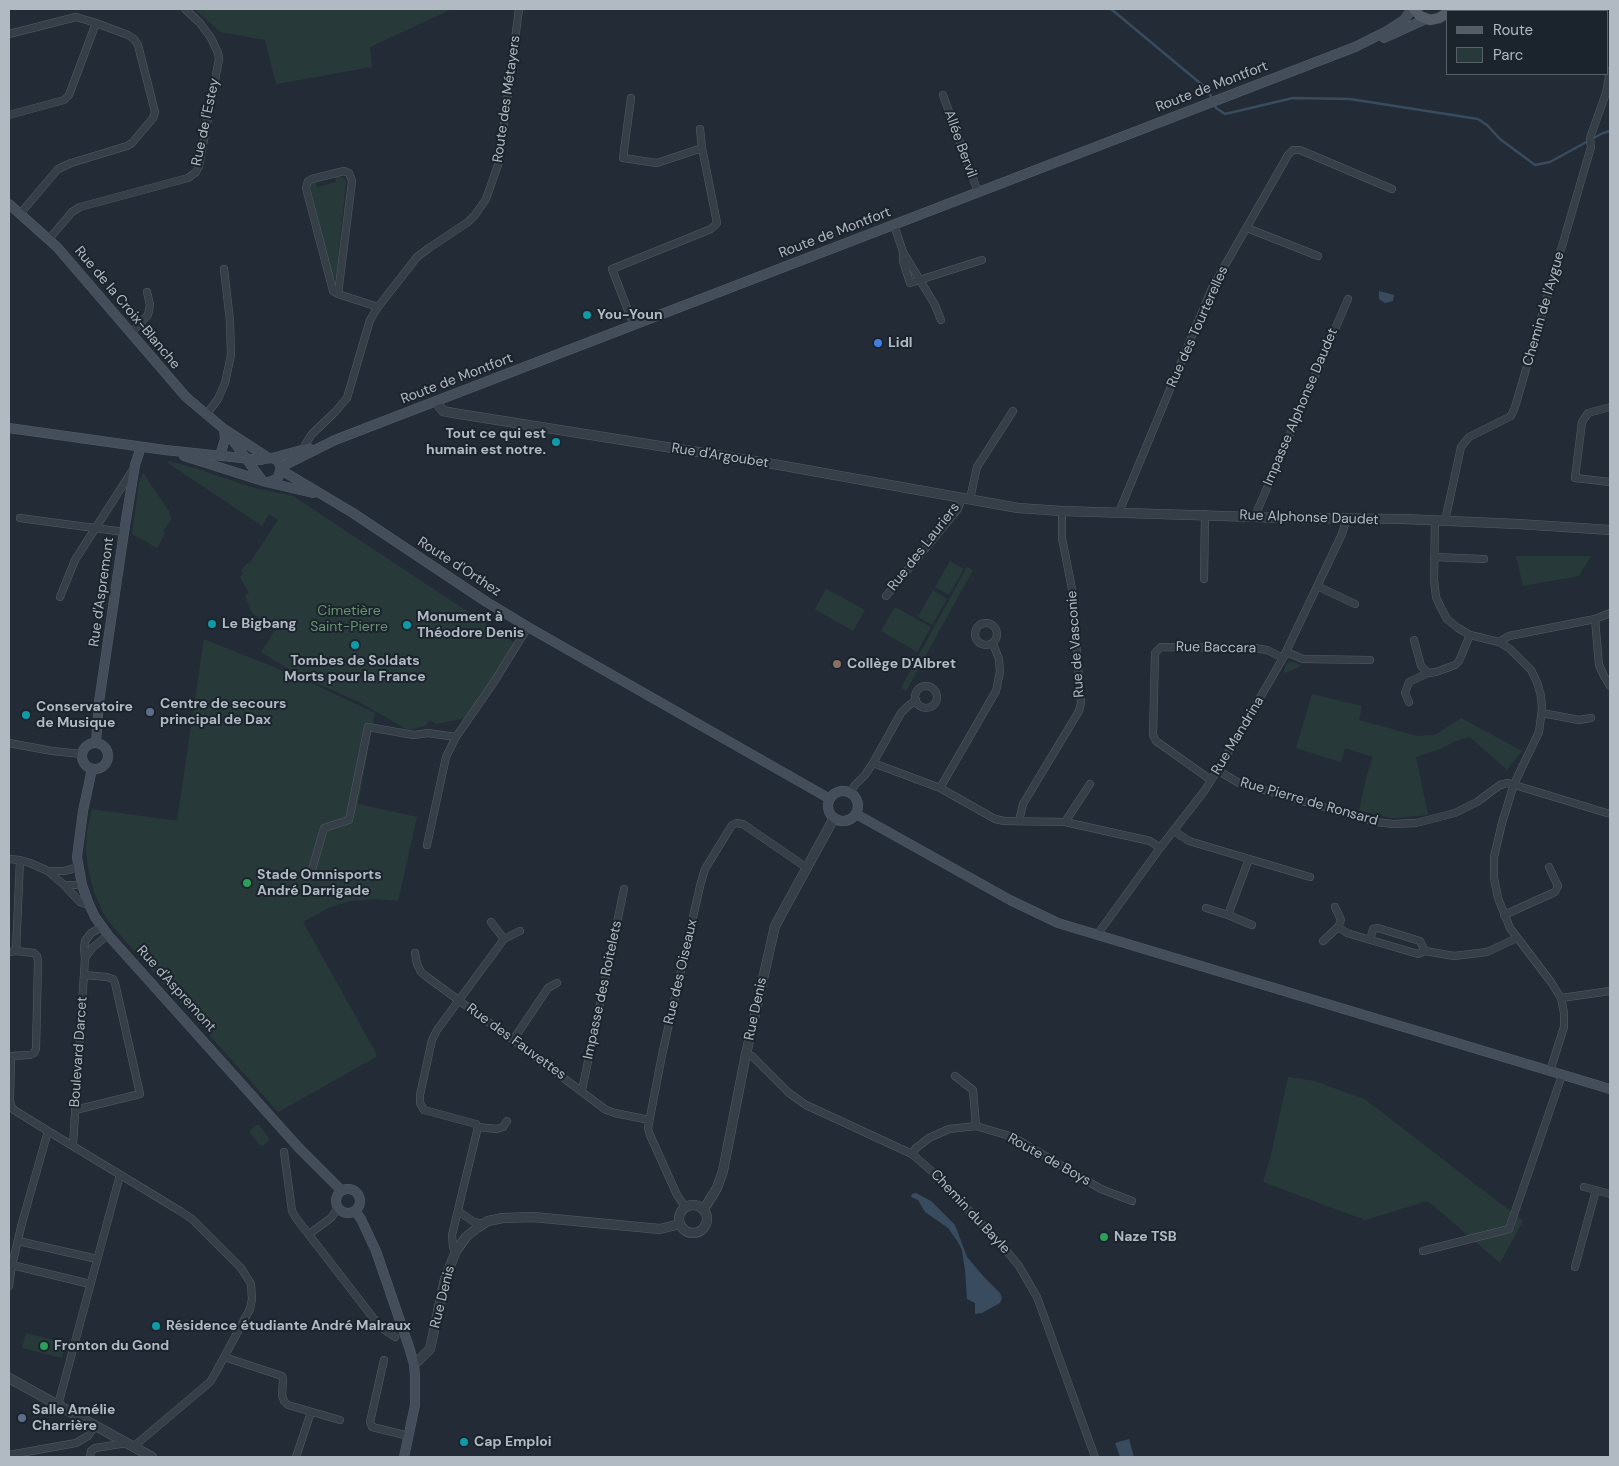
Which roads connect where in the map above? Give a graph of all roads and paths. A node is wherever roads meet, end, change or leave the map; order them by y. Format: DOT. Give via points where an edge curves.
graph roads {
  1 [pos="185,9"];
  2 [pos="519,9"];
  3 [pos="1413,9"];
  4 [pos="1446,13"];
  5 [pos="1426,19"];
  6 [pos="96,22"];
  7 [pos="9,34"];
  8 [pos="1355,48"];
  9 [pos="1609,75"];
  10 [pos="942,96"];
  11 [pos="631,98"];
  12 [pos="9,115"];
  13 [pos="700,129"];
  14 [pos="702,148"];
  15 [pos="1392,189"];
  16 [pos="978,192"];
  17 [pos="9,205"];
  18 [pos="20,214"];
  19 [pos="894,225"];
  20 [pos="1247,228"];
  21 [pos="49,239"];
  22 [pos="1318,256"];
  23 [pos="982,260"];
  24 [pos="224,269"];
  25 [pos="919,280"];
  26 [pos="147,292"];
  27 [pos="338,294"];
  28 [pos="1348,299"];
  29 [pos="378,307"];
  30 [pos="940,320"];
  31 [pos="634,326"];
  32 [pos="131,333"];
  33 [pos="436,402"];
  34 [pos="1610,407"];
  35 [pos="1013,411"];
  36 [pos="206,415"];
  37 [pos="9,428"];
  38 [pos="224,429"];
  39 [pos="324,444"];
  40 [pos="142,447"];
  41 [pos="165,450"];
  42 [pos="304,450"];
  43 [pos="220,456"];
  44 [pos="246,458"];
  45 [pos="267,458"];
  46 [pos="136,465"];
  47 [pos="281,468"];
  48 [pos="262,478"];
  49 [pos="1610,482"];
  50 [pos="323,495"];
  51 [pos="966,498"];
  52 [pos="1008,506"];
  53 [pos="1062,511"];
  54 [pos="1119,512"];
  55 [pos="1205,514"];
  56 [pos="1255,516"];
  57 [pos="20,518"];
  58 [pos="1347,518"];
  59 [pos="1434,521"];
  60 [pos="1445,521"];
  61 [pos="95,528"];
  62 [pos="1610,530"];
  63 [pos="124,532"];
  64 [pos="1434,557"];
  65 [pos="1484,559"];
  66 [pos="1204,579"];
  67 [pos="1317,586"];
  68 [pos="886,596"];
  69 [pos="60,597"];
  70 [pos="1354,604"];
  71 [pos="1610,613"];
  72 [pos="1596,619"];
  73 [pos="528,627"];
  74 [pos="1470,635"];
  75 [pos="1414,640"];
  76 [pos="1499,642"];
  77 [pos="993,644"];
  78 [pos="1285,655"];
  79 [pos="1370,660"];
  80 [pos="1428,673"];
  81 [pos="1610,686"];
  82 [pos="916,700"];
  83 [pos="1409,702"];
  84 [pos="1542,713"];
  85 [pos="1591,718"];
  86 [pos="456,737"];
  87 [pos="96,742"];
  88 [pos="9,743"];
  89 [pos="82,754"];
  90 [pos="873,763"];
  91 [pos="92,769"];
  92 [pos="1217,770"];
  93 [pos="1210,780"];
  94 [pos="1090,784"];
  95 [pos="1514,784"];
  96 [pos="940,788"];
  97 [pos="850,793"];
  98 [pos="830,799"];
  99 [pos="856,814"];
  100 [pos="1610,814"];
  101 [pos="834,818"];
  102 [pos="1020,821"];
  103 [pos="1065,822"];
  104 [pos="1174,831"];
  105 [pos="427,845"];
  106 [pos="1160,848"];
  107 [pos="9,859"];
  108 [pos="1249,859"];
  109 [pos="20,860"];
  110 [pos="78,865"];
  111 [pos="1549,867"];
  112 [pos="807,868"];
  113 [pos="48,871"];
  114 [pos="311,873"];
  115 [pos="1310,877"];
  116 [pos="64,885"];
  117 [pos="82,885"];
  118 [pos="624,889"];
  119 [pos="89,905"];
  120 [pos="1334,907"];
  121 [pos="1206,908"];
  122 [pos="1228,916"];
  123 [pos="1504,916"];
  124 [pos="491,922"];
  125 [pos="1252,925"];
  126 [pos="1338,927"];
  127 [pos="105,931"];
  128 [pos="520,931"];
  129 [pos="1097,935"];
  130 [pos="1517,938"];
  131 [pos="504,939"];
  132 [pos="1370,940"];
  133 [pos="1323,941"];
  134 [pos="12,951"];
  135 [pos="1425,951"];
  136 [pos="415,953"];
  137 [pos="86,958"];
  138 [pos="84,975"];
  139 [pos="558,983"];
  140 [pos="1610,991"];
  141 [pos="1560,998"];
  142 [pos="459,1001"];
  143 [pos="513,1040"];
  144 [pos="746,1054"];
  145 [pos="10,1056"];
  146 [pos="1550,1071"];
  147 [pos="1562,1075"];
  148 [pos="955,1076"];
  149 [pos="582,1090"];
  150 [pos="1610,1090"];
  151 [pos="76,1110"];
  152 [pos="507,1120"];
  153 [pos="649,1120"];
  154 [pos="976,1126"];
  155 [pos="478,1127"];
  156 [pos="48,1130"];
  157 [pos="73,1146"];
  158 [pos="284,1152"];
  159 [pos="912,1154"];
  160 [pos="120,1175"];
  161 [pos="1584,1187"];
  162 [pos="341,1190"];
  163 [pos="1596,1190"];
  164 [pos="1610,1194"];
  165 [pos="1132,1201"];
  166 [pos="685,1207"];
  167 [pos="338,1208"];
  168 [pos="704,1209"];
  169 [pos="355,1211"];
  170 [pos="458,1211"];
  171 [pos="483,1224"];
  172 [pos="680,1224"];
  173 [pos="309,1234"];
  174 [pos="18,1241"];
  175 [pos="1423,1251"];
  176 [pos="456,1252"];
  177 [pos="96,1259"];
  178 [pos="12,1265"];
  179 [pos="1575,1267"];
  180 [pos="90,1284"];
  181 [pos="9,1286"];
  182 [pos="395,1337"];
  183 [pos="224,1357"];
  184 [pos="384,1360"];
  185 [pos="414,1364"];
  186 [pos="9,1378"];
  187 [pos="58,1405"];
  188 [pos="311,1412"];
  189 [pos="340,1420"];
  190 [pos="95,1426"];
  191 [pos="88,1436"];
  192 [pos="409,1436"];
  193 [pos="130,1445"];
  194 [pos="95,1448"];
  195 [pos="9,1455"];
  196 [pos="90,1457"];
  197 [pos="152,1457"];
  198 [pos="296,1457"];
  199 [pos="404,1457"];
  200 [pos="1095,1457"];
  1 -- 21 [label="street, Rue de l'Estey" via="211,38 219,59 196,172 188,178 80,207"];
  2 -- 29 [label="street, Route des Métayers" via="499,162 486,199 468,222 417,257"];
  3 -- 5 [label="main road"];
  3 -- 8 [label="main road, Route de Montfort" via="1404,20"];
  4 -- 5 [label="main road" via="1439,18"];
  5 -- 8 [label="main road, Route de Montfort"];
  6 -- 7 [label="street" via="76,17"];
  6 -- 12 [label="street" via="69,95 64,100"];
  6 -- 18 [label="street" via="128,35 138,45 154,106 153,118 127,146 58,169"];
  8 -- 16 [label="main road, Route de Montfort"];
  9 -- 60 [label="street, Chemin de l'Aygue" via="1516,407 1510,416 1469,437 1461,446"];
  10 -- 16 [label="street, Allée Bervil"];
  11 -- 14 [label="street" via="623,158 657,163"];
  13 -- 14 [label="street"];
  14 -- 31 [label="street" via="717,223 711,229 612,269"];
  15 -- 20 [label="street, Rue des Tourterelles" via="1300,150 1293,150"];
  16 -- 19 [label="main road, Route de Montfort"];
  17 -- 18 [label="main road, Rue de la Croix-Blanche"];
  18 -- 21 [label="main road, Rue de la Croix-Blanche"];
  19 -- 25 [label="street" via="903,252"];
  19 -- 31 [label="main road, Route de Montfort"];
  20 -- 22 [label="street"];
  20 -- 54 [label="street, Rue des Tourterelles" via="1212,288"];
  21 -- 32 [label="main road, Rue de la Croix-Blanche"];
  23 -- 25 [label="street"];
  24 -- 36 [label="street" via="230,321 230,368 226,384"];
  25 -- 30 [label="street" via="935,305"];
  26 -- 32 [label="street" via="148,315"];
  27 -- 27 [label="street" via="332,288 306,185 312,179 344,171 352,180"];
  27 -- 29 [label="street"];
  28 -- 56 [label="street, Impasse Alphonse Daudet"];
  29 -- 42 [label="street, Route des Métayers" via="370,320 347,398 312,434"];
  31 -- 33 [label="main road, Route de Montfort"];
  32 -- 36 [label="main road, Rue de la Croix-Blanche" via="186,397"];
  33 -- 39 [label="main road, Route de Montfort"];
  33 -- 51 [label="street, Rue d'Argoubet" via="443,411 453,413"];
  34 -- 49 [label="street" via="1588,413 1582,422 1574,478"];
  35 -- 51 [label="street, Rue des Lauriers" via="977,467"];
  36 -- 38 [label="main road, Rue de la Croix-Blanche"];
  37 -- 40 [label="main road"];
  38 -- 43 [label="main road"];
  38 -- 44 [label="main road, Rue de la Croix-Blanche"];
  38 -- 45 [label="main road, Rue de la Croix-Blanche"];
  39 -- 42 [label="main road, Route de Montfort"];
  39 -- 47 [label="main road, Route de Montfort"];
  40 -- 41 [label="main road"];
  40 -- 46 [label="main road, Rue d'Aspremont"];
  41 -- 43 [label="main road"];
  41 -- 48 [label="main road, Route d'Orthez"];
  42 -- 45 [label="main road, Route de Montfort"];
  43 -- 44 [label="main road"];
  44 -- 45 [label="main road"];
  44 -- 48 [label="main road, Rue de la Croix-Blanche"];
  45 -- 47 [label="main road" via="277,460"];
  45 -- 48 [label="main road" via="257,466"];
  46 -- 61 [label="street"];
  46 -- 63 [label="main road, Rue d'Aspremont"];
  47 -- 48 [label="main road" via="278,478"];
  47 -- 50 [label="main road, Route d'Orthez"];
  48 -- 50 [label="main road, Route d'Orthez"];
  50 -- 73 [label="main road, Route d'Orthez"];
  51 -- 52 [label="street, Rue d'Argoubet"];
  51 -- 68 [label="street, Rue des Lauriers"];
  52 -- 53 [label="street, Rue Alphonse Daudet"];
  53 -- 54 [label="street, Rue Alphonse Daudet"];
  53 -- 102 [label="street, Rue de Vasconie" via="1062,538 1072,589 1079,711 1023,804"];
  54 -- 55 [label="street, Rue Alphonse Daudet"];
  55 -- 56 [label="street, Rue Alphonse Daudet"];
  55 -- 66 [label="street"];
  56 -- 58 [label="street, Rue Alphonse Daudet"];
  57 -- 61 [label="street"];
  58 -- 59 [label="street, Rue Alphonse Daudet"];
  58 -- 67 [label="street, Rue Mandrina"];
  59 -- 60 [label="street, Rue Alphonse Daudet"];
  59 -- 64 [label="street"];
  60 -- 62 [label="street, Rue Alphonse Daudet"];
  61 -- 63 [label="street"];
  61 -- 69 [label="street" via="75,560"];
  63 -- 87 [label="main road, Rue d'Aspremont"];
  64 -- 65 [label="street"];
  64 -- 74 [label="street" via="1436,597 1441,608 1452,624"];
  67 -- 70 [label="street"];
  67 -- 78 [label="street, Rue Mandrina"];
  71 -- 72 [label="street"];
  72 -- 76 [label="street" via="1509,636"];
  72 -- 81 [label="street" via="1599,665"];
  73 -- 86 [label="street"];
  73 -- 98 [label="main road, Route d'Orthez"];
  74 -- 76 [label="street"];
  74 -- 80 [label="street" via="1459,661"];
  75 -- 80 [label="street" via="1421,666"];
  76 -- 84 [label="street" via="1531,670 1541,696"];
  77 -- 96 [label="street" via="1000,672 996,691"];
  78 -- 79 [label="street"];
  78 -- 92 [label="street, Rue Mandrina"];
  78 -- 93 [label="street, Rue Baccara" via="1254,648 1161,647 1155,653 1153,735"];
  80 -- 83 [label="street" via="1408,682 1405,693"];
  82 -- 90 [label="street" via="901,713"];
  84 -- 85 [label="street" via="1579,720"];
  84 -- 95 [label="street" via="1539,732"];
  86 -- 105 [label="street" via="446,757"];
  86 -- 114 [label="street" via="428,733 414,735 368,727 349,820 324,828"];
  87 -- 89 [label="main road" via="85,747"];
  87 -- 91 [label="main road" via="106,748 108,759 103,766"];
  88 -- 89 [label="street"];
  89 -- 91 [label="main road" via="84,763"];
  90 -- 96 [label="street"];
  90 -- 97 [label="street"];
  91 -- 110 [label="main road, Rue d'Aspremont" via="78,844"];
  92 -- 93 [label="street, Rue Mandrina"];
  92 -- 95 [label="street, Rue Pierre de Ronsard" via="1239,783 1393,824 1416,823 1455,813 1478,802 1500,785"];
  93 -- 104 [label="street, Rue Mandrina"];
  94 -- 103 [label="street"];
  95 -- 100 [label="street"];
  95 -- 123 [label="street" via="1494,857 1494,878"];
  96 -- 102 [label="street" via="995,819"];
  97 -- 98 [label="main road" via="839,792"];
  97 -- 99 [label="main road" via="858,802"];
  98 -- 101 [label="main road" via="828,810"];
  99 -- 101 [label="main road" via="846,821"];
  99 -- 129 [label="main road" via="1038,914"];
  101 -- 112 [label="street, Rue Denis"];
  102 -- 103 [label="street"];
  103 -- 106 [label="street" via="1150,842"];
  104 -- 106 [label="street, Rue Mandrina"];
  104 -- 108 [label="street" via="1189,841"];
  106 -- 129 [label="street, Rue Mandrina"];
  107 -- 109 [label="street"];
  108 -- 115 [label="street"];
  108 -- 122 [label="street"];
  109 -- 113 [label="street"];
  109 -- 134 [label="street"];
  110 -- 113 [label="street" via="64,871"];
  110 -- 117 [label="main road, Rue d'Aspremont"];
  111 -- 123 [label="street" via="1558,886 1555,892"];
  112 -- 144 [label="street, Rue Denis" via="775,926"];
  112 -- 153 [label="street, Rue des Oiseaux" via="743,824 732,825 705,869 700,886"];
  113 -- 116 [label="street"];
  116 -- 117 [label="street"];
  116 -- 119 [label="street" via="80,902"];
  117 -- 119 [label="main road, Rue d'Aspremont"];
  118 -- 149 [label="street, Impasse des Roitelets"];
  119 -- 127 [label="main road, Rue d'Aspremont"];
  120 -- 126 [label="street" via="1340,920"];
  121 -- 122 [label="street"];
  122 -- 125 [label="street"];
  123 -- 130 [label="street"];
  124 -- 131 [label="street"];
  126 -- 132 [label="street" via="1347,934"];
  126 -- 133 [label="street"];
  127 -- 137 [label="street"];
  127 -- 137 [label="street, Boulevard Darcet" via="91,934 85,941"];
  127 -- 162 [label="main road, Rue d'Aspremont" via="299,1148"];
  128 -- 131 [label="street"];
  129 -- 146 [label="main road"];
  130 -- 135 [label="street" via="1477,954 1454,956"];
  130 -- 141 [label="street"];
  131 -- 142 [label="street"];
  132 -- 135 [label="street" via="1418,954"];
  132 -- 135 [label="street" via="1374,929 1378,928 1420,941"];
  134 -- 145 [label="street" via="34,953 38,961 36,1049 30,1055"];
  136 -- 142 [label="street" via="421,972"];
  137 -- 138 [label="street, Boulevard Darcet"];
  138 -- 151 [label="street, Boulevard Darcet"];
  138 -- 151 [label="street" via="107,977 115,983 140,1094"];
  139 -- 143 [label="street" via="548,988"];
  140 -- 141 [label="street"];
  141 -- 146 [label="street" via="1564,1028"];
  142 -- 143 [label="street, Rue des Fauvettes"];
  142 -- 155 [label="street, Rue des Fauvettes" via="432,1040 420,1103 424,1110"];
  143 -- 149 [label="street, Rue des Fauvettes"];
  144 -- 159 [label="street, Chemin du Bayle" via="806,1105"];
  144 -- 168 [label="street, Rue Denis" via="723,1171"];
  145 -- 156 [label="street" via="11,1106"];
  146 -- 147 [label="main road"];
  147 -- 150 [label="main road"];
  147 -- 175 [label="street" via="1509,1228"];
  148 -- 154 [label="street" via="973,1090"];
  149 -- 153 [label="street, Rue des Fauvettes" via="606,1110"];
  151 -- 157 [label="street, Boulevard Darcet"];
  152 -- 155 [label="street, Rue des Fauvettes" via="503,1127 497,1129"];
  153 -- 166 [label="street, Rue des Oiseaux" via="650,1135"];
  154 -- 159 [label="street, Route de Boys" via="949,1129 929,1138"];
  154 -- 165 [label="street, Route de Boys" via="1013,1137 1101,1189"];
  155 -- 170 [label="street"];
  156 -- 157 [label="street"];
  156 -- 174 [label="street"];
  157 -- 160 [label="street"];
  158 -- 173 [label="street" via="292,1211"];
  159 -- 200 [label="street, Chemin du Bayle" via="989,1231 1026,1278 1037,1297"];
  160 -- 177 [label="street"];
  160 -- 183 [label="street" via="192,1219 241,1268 251,1284 250,1309"];
  161 -- 163 [label="street"];
  162 -- 167 [label="main road" via="337,1196"];
  162 -- 169 [label="main road" via="348,1188 358,1194 359,1206"];
  163 -- 164 [label="street"];
  163 -- 179 [label="street"];
  166 -- 168 [label="street" via="696,1205"];
  166 -- 172 [label="street" via="679,1218"];
  167 -- 169 [label="main road" via="343,1212"];
  167 -- 173 [label="street" via="331,1218"];
  168 -- 172 [label="street" via="708,1219 698,1232 688,1232"];
  169 -- 185 [label="main road" via="376,1251"];
  170 -- 171 [label="street"];
  170 -- 176 [label="street" via="452,1235"];
  171 -- 172 [label="street, Rue Denis" via="518,1217 660,1229"];
  171 -- 176 [label="street, Rue Denis" via="466,1238"];
  173 -- 182 [label="street" via="374,1319"];
  174 -- 177 [label="street"];
  174 -- 178 [label="street"];
  176 -- 185 [label="street, Rue Denis" via="445,1280 430,1349"];
  177 -- 180 [label="street"];
  178 -- 180 [label="street"];
  178 -- 181 [label="street"];
  180 -- 187 [label="street"];
  183 -- 188 [label="street" via="282,1376 284,1401"];
  183 -- 193 [label="street" via="210,1382"];
  184 -- 192 [label="street" via="370,1422 372,1427"];
  185 -- 192 [label="main road" via="415,1405"];
  186 -- 187 [label="street"];
  187 -- 190 [label="street"];
  188 -- 189 [label="street"];
  188 -- 198 [label="street"];
  190 -- 191 [label="street"];
  190 -- 193 [label="street"];
  191 -- 194 [label="street"];
  191 -- 195 [label="street" via="76,1443"];
  192 -- 199 [label="main road"];
  193 -- 194 [label="street"];
  193 -- 197 [label="street"];
  194 -- 196 [label="street"];
}
